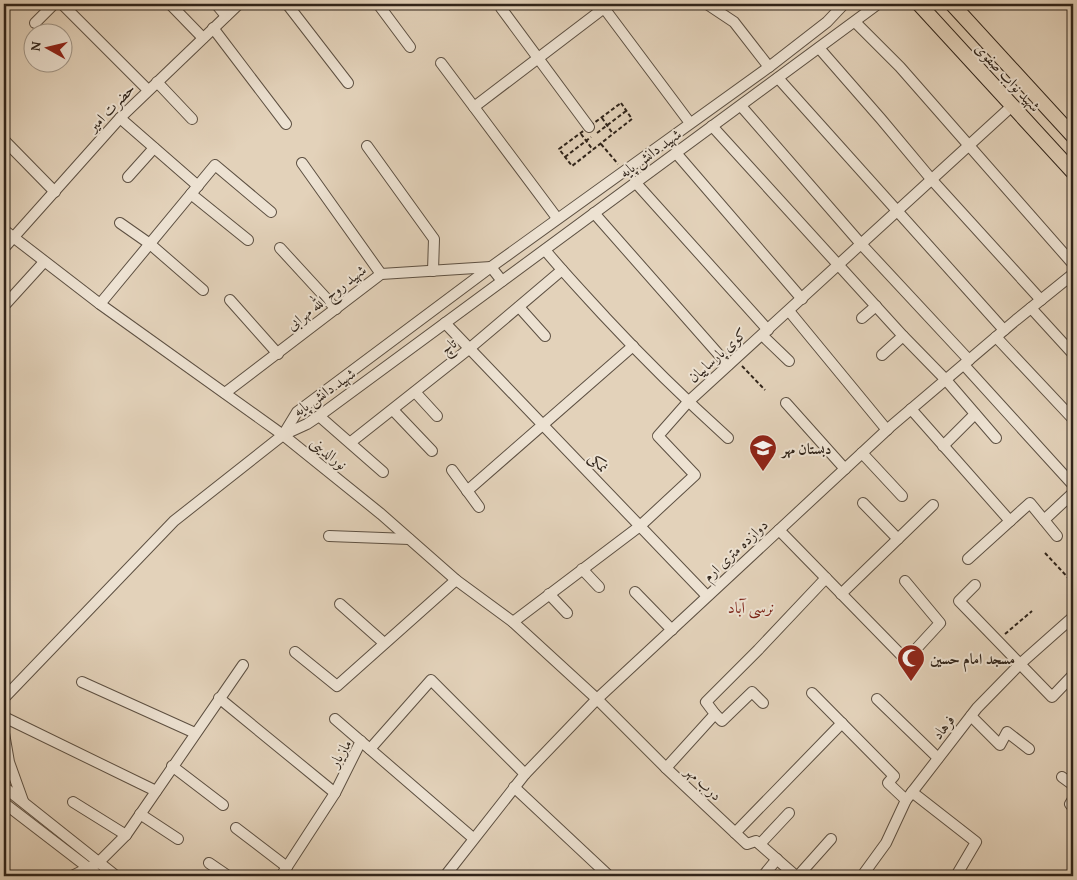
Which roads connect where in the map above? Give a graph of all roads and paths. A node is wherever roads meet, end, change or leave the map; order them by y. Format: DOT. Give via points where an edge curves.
graph roads {
  1 [pos="54,4"];
  2 [pos="62,4"];
  3 [pos="170,4"];
  4 [pos="216,4"];
  5 [pos="238,4"];
  6 [pos="287,4"];
  7 [pos="378,4"];
  8 [pos="707,4"];
  9 [pos="844,4"];
  10 [pos="919,4"];
  11 [pos="952,4"];
  12 [pos="876,5"];
  13 [pos="602,6"];
  14 [pos="500,8"];
  15 [pos="226,16"];
  16 [pos="36,22"];
  17 [pos="855,22"];
  18 [pos="213,28"];
  19 [pos="203,38"];
  20 [pos="410,47"];
  21 [pos="819,48"];
  22 [pos="538,59"];
  23 [pos="441,63"];
  24 [pos="768,66"];
  25 [pos="778,78"];
  26 [pos="157,82"];
  27 [pos="348,83"];
  28 [pos="148,90"];
  29 [pos="740,106"];
  30 [pos="1012,106"];
  31 [pos="474,107"];
  32 [pos="120,118"];
  33 [pos="601,118"];
  34 [pos="192,119"];
  35 [pos="690,123"];
  36 [pos="286,124"];
  37 [pos="712,126"];
  38 [pos="584,130"];
  39 [pos="614,134"];
  40 [pos="1073,136"];
  41 [pos="4,140"];
  42 [pos="367,146"];
  43 [pos="968,146"];
  44 [pos="154,148"];
  45 [pos="593,150"];
  46 [pos="676,153"];
  47 [pos="302,162"];
  48 [pos="1073,172"];
  49 [pos="128,176"];
  50 [pos="932,180"];
  51 [pos="635,182"];
  52 [pos="194,190"];
  53 [pos="55,192"];
  54 [pos="272,212"];
  55 [pos="897,212"];
  56 [pos="594,213"];
  57 [pos="558,218"];
  58 [pos="120,223"];
  59 [pos="4,230"];
  60 [pos="13,239"];
  61 [pos="248,240"];
  62 [pos="150,244"];
  63 [pos="861,244"];
  64 [pos="4,248"];
  65 [pos="280,248"];
  66 [pos="545,250"];
  67 [pos="44,262"];
  68 [pos="1073,264"];
  69 [pos="838,265"];
  70 [pos="491,267"];
  71 [pos="562,270"];
  72 [pos="433,271"];
  73 [pos="381,274"];
  74 [pos="1072,278"];
  75 [pos="502,281"];
  76 [pos="202,290"];
  77 [pos="802,299"];
  78 [pos="230,300"];
  79 [pos="1041,300"];
  80 [pos="100,304"];
  81 [pos="4,306"];
  82 [pos="876,306"];
  83 [pos="518,307"];
  84 [pos="336,308"];
  85 [pos="1031,308"];
  86 [pos="789,311"];
  87 [pos="862,318"];
  88 [pos="445,323"];
  89 [pos="1004,330"];
  90 [pos="765,332"];
  91 [pos="545,336"];
  92 [pos="903,336"];
  93 [pos="996,338"];
  94 [pos="633,346"];
  95 [pos="470,348"];
  96 [pos="278,354"];
  97 [pos="1073,354"];
  98 [pos="882,355"];
  99 [pos="789,361"];
  100 [pos="732,362"];
  101 [pos="966,362"];
  102 [pos="946,380"];
  103 [pos="765,390"];
  104 [pos="415,392"];
  105 [pos="225,393"];
  106 [pos="688,402"];
  107 [pos="786,403"];
  108 [pos="911,409"];
  109 [pos="393,410"];
  110 [pos="975,414"];
  111 [pos="319,416"];
  112 [pos="437,416"];
  113 [pos="1073,419"];
  114 [pos="543,424"];
  115 [pos="887,430"];
  116 [pos="283,435"];
  117 [pos="728,438"];
  118 [pos="996,438"];
  119 [pos="351,442"];
  120 [pos="944,446"];
  121 [pos="432,451"];
  122 [pos="862,453"];
  123 [pos="845,469"];
  124 [pos="452,470"];
  125 [pos="383,472"];
  126 [pos="1073,485"];
  127 [pos="467,491"];
  128 [pos="1073,493"];
  129 [pos="902,496"];
  130 [pos="863,503"];
  131 [pos="933,505"];
  132 [pos="479,507"];
  133 [pos="1044,520"];
  134 [pos="1010,521"];
  135 [pos="640,526"];
  136 [pos="779,530"];
  137 [pos="329,536"];
  138 [pos="1057,536"];
  139 [pos="409,539"];
  140 [pos="898,539"];
  141 [pos="1045,553"];
  142 [pos="968,559"];
  143 [pos="582,569"];
  144 [pos="826,578"];
  145 [pos="456,580"];
  146 [pos="905,581"];
  147 [pos="1073,583"];
  148 [pos="976,585"];
  149 [pos="600,586"];
  150 [pos="635,592"];
  151 [pos="549,594"];
  152 [pos="841,594"];
  153 [pos="707,596"];
  154 [pos="340,604"];
  155 [pos="1032,611"];
  156 [pos="567,613"];
  157 [pos="1073,618"];
  158 [pos="513,622"];
  159 [pos="672,630"];
  160 [pos="997,640"];
  161 [pos="384,644"];
  162 [pos="295,652"];
  163 [pos="1020,664"];
  164 [pos="243,665"];
  165 [pos="1073,675"];
  166 [pos="82,682"];
  167 [pos="812,693"];
  168 [pos="4,698"];
  169 [pos="219,698"];
  170 [pos="597,699"];
  171 [pos="878,699"];
  172 [pos="763,703"];
  173 [pos="715,714"];
  174 [pos="970,716"];
  175 [pos="4,718"];
  176 [pos="335,719"];
  177 [pos="842,723"];
  178 [pos="4,733"];
  179 [pos="195,734"];
  180 [pos="361,741"];
  181 [pos="370,749"];
  182 [pos="1029,750"];
  183 [pos="938,758"];
  184 [pos="172,766"];
  185 [pos="666,768"];
  186 [pos="525,774"];
  187 [pos="1062,777"];
  188 [pos="1073,785"];
  189 [pos="514,787"];
  190 [pos="4,788"];
  191 [pos="156,791"];
  192 [pos="335,793"];
  193 [pos="909,796"];
  194 [pos="1073,799"];
  195 [pos="73,802"];
  196 [pos="4,803"];
  197 [pos="24,804"];
  198 [pos="223,805"];
  199 [pos="1073,808"];
  200 [pos="4,810"];
  201 [pos="16,812"];
  202 [pos="789,813"];
  203 [pos="140,814"];
  204 [pos="236,828"];
  205 [pos="735,832"];
  206 [pos="126,835"];
  207 [pos="473,838"];
  208 [pos="178,839"];
  209 [pos="831,839"];
  210 [pos="760,844"];
  211 [pos="777,860"];
  212 [pos="98,862"];
  213 [pos="209,863"];
  214 [pos="287,867"];
  215 [pos="89,869"];
  216 [pos="958,873"];
  217 [pos="72,876"];
  218 [pos="99,876"];
  219 [pos="116,876"];
  220 [pos="228,876"];
  221 [pos="281,876"];
  222 [pos="445,876"];
  223 [pos="609,876"];
  224 [pos="763,876"];
  225 [pos="797,876"];
  226 [pos="862,876"];
  227 [pos="970,876"];
  1 -- 16 [label="street"];
  2 -- 28 [label="street"];
  3 -- 19 [label="street"];
  4 -- 15 [label="street"];
  5 -- 15 [label="street, حضرت امیر"];
  6 -- 27 [label="street"];
  7 -- 20 [label="street"];
  8 -- 24 [label="street" via="734,22"];
  9 -- 24 [label="street, شهید دانش پایه" via="827,22"];
  10 -- 30 [label="main road, شهید نواب صفوی"];
  11 -- 40 [label="main road, شهید نواب صفوی"];
  12 -- 17 [label="street, شهید دانش پایه"];
  13 -- 22 [label="street"];
  13 -- 35 [label="street"];
  14 -- 22 [label="street"];
  15 -- 18 [label="street, حضرت امیر"];
  17 -- 21 [label="street, شهید دانش پایه"];
  17 -- 43 [label="street" via="900,67"];
  18 -- 19 [label="street, حضرت امیر"];
  18 -- 36 [label="street"];
  19 -- 26 [label="street, حضرت امیر"];
  21 -- 25 [label="street, شهید دانش پایه"];
  21 -- 50 [label="street"];
  22 -- 31 [label="street"];
  22 -- 38 [label="street"];
  23 -- 31 [label="street"];
  24 -- 35 [label="street, شهید دانش پایه"];
  25 -- 29 [label="street, شهید دانش پایه"];
  25 -- 55 [label="street"];
  26 -- 28 [label="street, حضرت امیر"];
  26 -- 34 [label="street"];
  28 -- 32 [label="street, حضرت امیر"];
  29 -- 37 [label="street, شهید دانش پایه"];
  29 -- 63 [label="street"];
  30 -- 43 [label="street, کوی پارساییان"];
  30 -- 48 [label="main road, شهید نواب صفوی"];
  31 -- 57 [label="street"];
  32 -- 44 [label="street"];
  32 -- 53 [label="street, حضرت امیر"];
  33 -- 39 [label="path"];
  35 -- 57 [label="street, شهید دانش پایه"];
  37 -- 46 [label="street, شهید دانش پایه"];
  37 -- 69 [label="street"];
  38 -- 45 [label="path"];
  41 -- 53 [label="street"];
  42 -- 72 [label="street" via="434,239"];
  43 -- 50 [label="street, کوی پارساییان"];
  43 -- 68 [label="street"];
  44 -- 49 [label="street"];
  44 -- 52 [label="street"];
  46 -- 51 [label="street, شهید دانش پایه"];
  46 -- 77 [label="street"];
  47 -- 73 [label="street"];
  50 -- 55 [label="street, کوی پارساییان"];
  50 -- 79 [label="street"];
  51 -- 56 [label="street, شهید دانش پایه"];
  51 -- 90 [label="street"];
  52 -- 54 [label="street" via="215,165"];
  52 -- 61 [label="street"];
  52 -- 62 [label="street"];
  53 -- 60 [label="street, حضرت امیر"];
  55 -- 63 [label="street, کوی پارساییان"];
  55 -- 89 [label="street"];
  56 -- 66 [label="street, شهید دانش پایه"];
  56 -- 100 [label="street"];
  57 -- 70 [label="street, شهید دانش پایه"];
  58 -- 62 [label="street"];
  59 -- 60 [label="street, نورالدینی"];
  60 -- 64 [label="street, حضرت امیر"];
  60 -- 67 [label="street, نورالدینی"];
  62 -- 76 [label="street"];
  62 -- 80 [label="street"];
  63 -- 69 [label="street, کوی پارساییان"];
  63 -- 101 [label="street"];
  65 -- 84 [label="street"];
  66 -- 71 [label="street"];
  66 -- 75 [label="street, شهید دانش پایه"];
  67 -- 80 [label="street, نورالدینی"];
  67 -- 81 [label="street"];
  69 -- 77 [label="street, کوی پارساییان"];
  69 -- 82 [label="street"];
  70 -- 72 [label="street, شهید روح الله مهرابی"];
  70 -- 75 [label="street"];
  70 -- 116 [label="street, شهید دانش پایه" via="297,412"];
  71 -- 83 [label="street, تاچ"];
  71 -- 94 [label="street"];
  72 -- 73 [label="street, شهید روح الله مهرابی"];
  73 -- 84 [label="street, شهید روح الله مهرابی"];
  74 -- 79 [label="street, دوازده متری ارم"];
  75 -- 88 [label="street, شهید دانش پایه"];
  77 -- 86 [label="street, کوی پارساییان"];
  78 -- 96 [label="street"];
  79 -- 85 [label="street, دوازده متری ارم"];
  80 -- 105 [label="street, نورالدینی"];
  82 -- 87 [label="street"];
  82 -- 92 [label="street"];
  83 -- 91 [label="street"];
  83 -- 95 [label="street, تاچ"];
  84 -- 96 [label="street, شهید روح الله مهرابی"];
  85 -- 89 [label="street, دوازده متری ارم"];
  85 -- 97 [label="street"];
  86 -- 90 [label="street, کوی پارساییان"];
  86 -- 115 [label="street"];
  88 -- 95 [label="street, نمکی"];
  88 -- 111 [label="street, شهید دانش پایه"];
  89 -- 93 [label="street, دوازده متری ارم"];
  90 -- 99 [label="street"];
  90 -- 100 [label="street, کوی پارساییان"];
  92 -- 98 [label="street"];
  92 -- 102 [label="street"];
  93 -- 101 [label="street, دوازده متری ارم"];
  93 -- 113 [label="street"];
  94 -- 106 [label="street"];
  94 -- 114 [label="street"];
  95 -- 104 [label="street, تاچ"];
  95 -- 114 [label="street, نمکی"];
  96 -- 105 [label="street, شهید روح الله مهرابی"];
  100 -- 103 [label="path"];
  100 -- 106 [label="street, کوی پارساییان"];
  101 -- 102 [label="street, دوازده متری ارم"];
  101 -- 126 [label="street"];
  102 -- 108 [label="street, دوازده متری ارم"];
  102 -- 110 [label="street"];
  104 -- 109 [label="street, تاچ"];
  104 -- 112 [label="street"];
  105 -- 116 [label="street, نورالدینی"];
  106 -- 117 [label="street"];
  106 -- 135 [label="street, کوی پارساییان" via="658,436 695,475"];
  107 -- 123 [label="street"];
  108 -- 115 [label="street, دوازده متری ارم"];
  108 -- 120 [label="street"];
  109 -- 119 [label="street, تاچ"];
  109 -- 121 [label="street"];
  110 -- 118 [label="street"];
  110 -- 120 [label="street"];
  111 -- 116 [label="street, شهید دانش پایه"];
  111 -- 119 [label="street"];
  114 -- 127 [label="street"];
  114 -- 135 [label="street, نمکی"];
  115 -- 122 [label="street, دوازده متری ارم"];
  116 -- 139 [label="street, نورالدینی"];
  116 -- 168 [label="street" via="174,521"];
  119 -- 125 [label="street"];
  120 -- 134 [label="street"];
  122 -- 123 [label="street, دوازده متری ارم"];
  122 -- 129 [label="street"];
  123 -- 136 [label="street, دوازده متری ارم"];
  124 -- 127 [label="street"];
  127 -- 132 [label="street"];
  128 -- 133 [label="street"];
  130 -- 140 [label="street"];
  131 -- 140 [label="street"];
  133 -- 134 [label="street" via="1030,502"];
  133 -- 138 [label="street"];
  134 -- 142 [label="street"];
  135 -- 143 [label="street, کوی پارساییان"];
  135 -- 153 [label="street, نمکی"];
  136 -- 144 [label="street"];
  136 -- 153 [label="street, دوازده متری ارم"];
  137 -- 139 [label="street"];
  139 -- 145 [label="street, نورالدینی"];
  140 -- 152 [label="street"];
  141 -- 147 [label="path"];
  143 -- 149 [label="street"];
  143 -- 151 [label="street, کوی پارساییان"];
  144 -- 152 [label="street"];
  144 -- 173 [label="street" via="706,702"];
  145 -- 158 [label="street, نورالدینی"];
  145 -- 161 [label="street"];
  146 -- 152 [label="street" via="940,623 906,660"];
  148 -- 160 [label="street" via="958,601"];
  150 -- 159 [label="street"];
  151 -- 156 [label="street"];
  151 -- 158 [label="street, کوی پارساییان"];
  153 -- 159 [label="street, دوازده متری ارم"];
  154 -- 161 [label="street"];
  155 -- 160 [label="path"];
  157 -- 163 [label="street, فرهاد"];
  158 -- 170 [label="street, نورالدینی"];
  159 -- 170 [label="street, دوازده متری ارم"];
  160 -- 163 [label="street"];
  161 -- 162 [label="street" via="337,686"];
  163 -- 165 [label="street" via="1052,697"];
  163 -- 174 [label="street, فرهاد"];
  164 -- 169 [label="street"];
  166 -- 179 [label="street"];
  167 -- 177 [label="street"];
  169 -- 179 [label="street"];
  169 -- 192 [label="street"];
  170 -- 185 [label="street, درب مهر"];
  170 -- 186 [label="street, دوازده متری ارم"];
  171 -- 183 [label="street"];
  172 -- 173 [label="street" via="752,692 722,720"];
  173 -- 185 [label="street"];
  174 -- 182 [label="street" via="1000,745 1007,732"];
  174 -- 183 [label="street, فرهاد"];
  175 -- 191 [label="street"];
  176 -- 180 [label="street"];
  177 -- 193 [label="street" via="894,776 888,784"];
  177 -- 205 [label="street"];
  178 -- 197 [label="street" via="13,776"];
  179 -- 184 [label="street"];
  180 -- 181 [label="street, مازیار"];
  180 -- 192 [label="street, مازیار"];
  181 -- 186 [label="street" via="431,680"];
  181 -- 207 [label="street, مازیار"];
  183 -- 193 [label="street, فرهاد"];
  184 -- 191 [label="street"];
  184 -- 198 [label="street"];
  185 -- 205 [label="street, درب مهر"];
  186 -- 189 [label="street, دوازده متری ارم"];
  187 -- 188 [label="street"];
  189 -- 207 [label="street, دوازده متری ارم"];
  189 -- 223 [label="street"];
  190 -- 197 [label="street"];
  191 -- 203 [label="street"];
  192 -- 214 [label="street, مازیار"];
  193 -- 216 [label="street" via="976,842"];
  193 -- 226 [label="street, فرهاد" via="886,843"];
  194 -- 199 [label="street" via="1070,804"];
  195 -- 206 [label="street"];
  196 -- 201 [label="street"];
  197 -- 212 [label="street"];
  200 -- 201 [label="street"];
  201 -- 215 [label="street"];
  202 -- 210 [label="street"];
  203 -- 206 [label="street"];
  203 -- 208 [label="street"];
  204 -- 214 [label="street"];
  205 -- 210 [label="street, درب مهر" via="747,844 756,841"];
  206 -- 212 [label="street"];
  207 -- 222 [label="street, دوازده متری ارم"];
  209 -- 225 [label="street"];
  210 -- 211 [label="street, درب مهر"];
  211 -- 224 [label="street"];
  211 -- 225 [label="street, درب مهر"];
  212 -- 215 [label="street"];
  212 -- 219 [label="street"];
  213 -- 220 [label="street"];
  214 -- 221 [label="street, مازیار"];
  215 -- 217 [label="street"];
  215 -- 218 [label="street"];
  216 -- 227 [label="street"];
}
